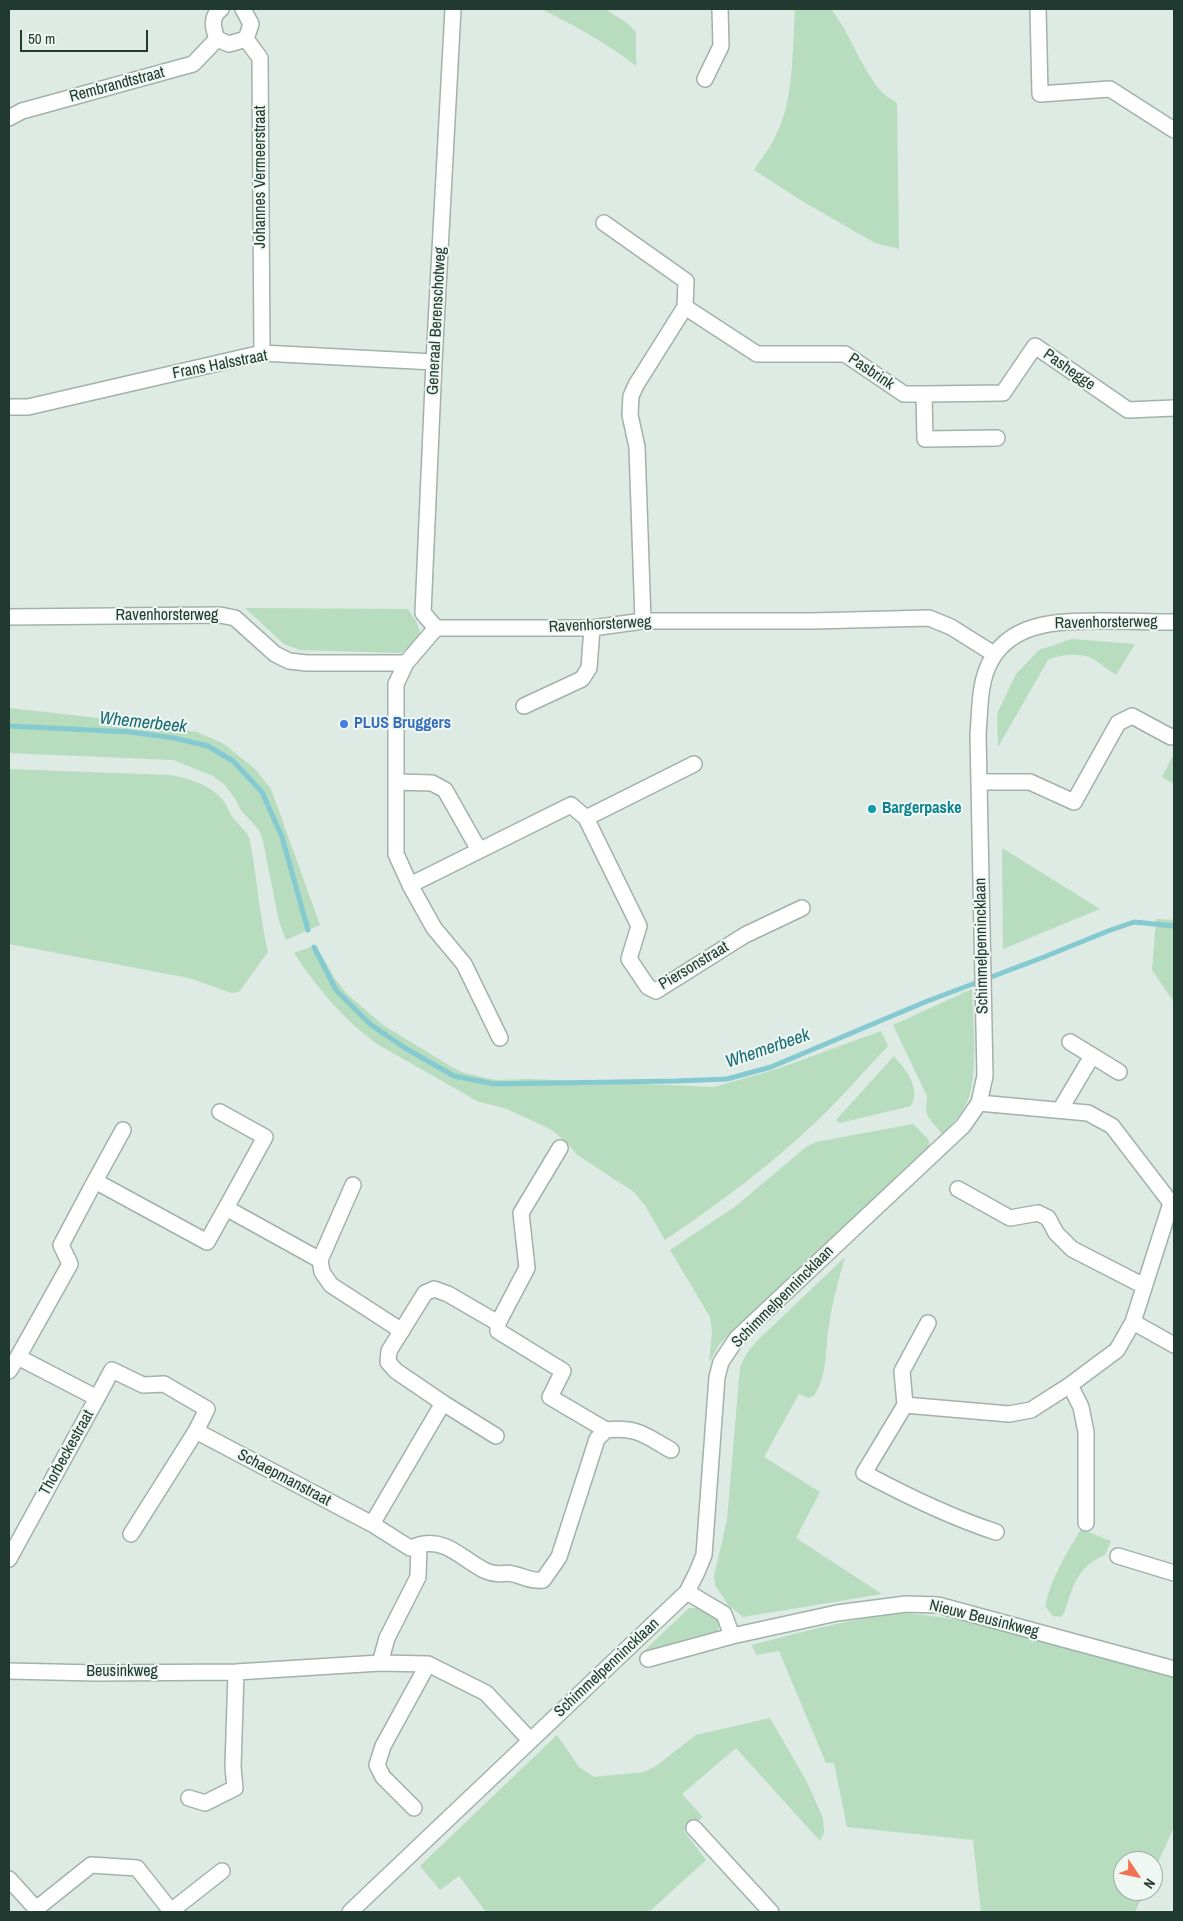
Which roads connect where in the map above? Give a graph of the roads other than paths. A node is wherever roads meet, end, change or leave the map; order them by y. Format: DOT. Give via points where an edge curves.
graph roads {
  1 [pos="243,9"];
  2 [pos="453,9"];
  3 [pos="720,9"];
  4 [pos="1038,9"];
  5 [pos="217,10"];
  6 [pos="217,39"];
  7 [pos="246,39"];
  8 [pos="705,79"];
  9 [pos="9,118"];
  10 [pos="1174,130"];
  11 [pos="604,223"];
  12 [pos="685,307"];
  13 [pos="262,353"];
  14 [pos="434,362"];
  15 [pos="924,394"];
  16 [pos="9,408"];
  17 [pos="1174,408"];
  18 [pos="997,438"];
  19 [pos="9,618"];
  20 [pos="643,621"];
  21 [pos="1174,622"];
  22 [pos="436,628"];
  23 [pos="592,628"];
  24 [pos="994,654"];
  25 [pos="406,663"];
  26 [pos="524,706"];
  27 [pos="1174,736"];
  28 [pos="694,764"];
  29 [pos="396,782"];
  30 [pos="979,782"];
  31 [pos="586,818"];
  32 [pos="478,850"];
  33 [pos="410,885"];
  34 [pos="802,908"];
  35 [pos="500,1038"];
  36 [pos="1070,1042"];
  37 [pos="1092,1056"];
  38 [pos="1118,1072"];
  39 [pos="979,1103"];
  40 [pos="1060,1110"];
  41 [pos="220,1112"];
  42 [pos="123,1130"];
  43 [pos="560,1148"];
  44 [pos="95,1181"];
  45 [pos="353,1185"];
  46 [pos="958,1189"];
  47 [pos="1173,1204"];
  48 [pos="226,1208"];
  49 [pos="320,1260"];
  50 [pos="1144,1286"];
  51 [pos="1132,1322"];
  52 [pos="498,1323"];
  53 [pos="928,1323"];
  54 [pos="402,1331"];
  55 [pos="1174,1345"];
  56 [pos="18,1358"];
  57 [pos="9,1371"];
  58 [pos="1070,1385"];
  59 [pos="97,1398"];
  60 [pos="443,1403"];
  61 [pos="905,1405"];
  62 [pos="606,1430"];
  63 [pos="196,1431"];
  64 [pos="496,1436"];
  65 [pos="671,1450"];
  66 [pos="1086,1523"];
  67 [pos="372,1524"];
  68 [pos="996,1532"];
  69 [pos="131,1534"];
  70 [pos="419,1545"];
  71 [pos="1118,1556"];
  72 [pos="9,1559"];
  73 [pos="1174,1573"];
  74 [pos="687,1592"];
  75 [pos="732,1636"];
  76 [pos="648,1659"];
  77 [pos="380,1663"];
  78 [pos="428,1664"];
  79 [pos="1174,1670"];
  80 [pos="9,1671"];
  81 [pos="236,1672"];
  82 [pos="530,1740"];
  83 [pos="189,1798"];
  84 [pos="414,1808"];
  85 [pos="694,1828"];
  86 [pos="222,1872"];
  87 [pos="9,1879"];
  88 [pos="38,1911"];
  89 [pos="350,1912"];
  90 [pos="771,1912"];
  1 -- 7 [label="street" via="251,24"];
  2 -- 14 [label="street, Generaal Berenschotweg"];
  3 -- 8 [label="street" via="720,46"];
  4 -- 10 [label="street" via="1040,94 1110,90"];
  5 -- 6 [label="street" via="212,26"];
  6 -- 7 [label="street" via="229,44"];
  6 -- 9 [label="street, Rembrandtstraat" via="194,64 22,111"];
  7 -- 13 [label="street, Johannes Vermeerstraat" via="260,58"];
  11 -- 12 [label="street" via="686,281"];
  12 -- 15 [label="street, Pasbrink" via="757,354 845,354 904,394"];
  12 -- 20 [label="street" via="632,396 630,415 637,447"];
  13 -- 14 [label="street, Frans Halsstraat"];
  13 -- 16 [label="street, Frans Halsstraat" via="28,407"];
  14 -- 22 [label="street, Generaal Berenschotweg" via="423,613"];
  15 -- 17 [label="street, Pashegge" via="1003,393 1035,346 1128,410"];
  15 -- 18 [label="street" via="925,439"];
  19 -- 25 [label="street, Ravenhorsterweg" via="220,615 235,618 274,654 289,661"];
  20 -- 23 [label="street, Ravenhorsterweg"];
  20 -- 24 [label="street, Ravenhorsterweg" via="929,618 951,627"];
  21 -- 24 [label="street, Ravenhorsterweg" via="1066,621 1037,626 1013,636"];
  22 -- 23 [label="street, Ravenhorsterweg"];
  22 -- 25 [label="street"];
  23 -- 26 [label="street" via="588,668 582,679"];
  24 -- 30 [label="street, Schimmelpennincklaan" via="983,681 978,734"];
  25 -- 29 [label="street" via="396,684"];
  27 -- 30 [label="street" via="1132,716 1118,724 1074,802 1030,782"];
  28 -- 31 [label="street"];
  29 -- 32 [label="street" via="432,783 445,790"];
  29 -- 33 [label="street" via="396,854"];
  30 -- 39 [label="street, Schimmelpennincklaan" via="985,1076"];
  31 -- 32 [label="street" via="571,805"];
  31 -- 34 [label="street, Piersonstraat" via="639,926 629,959 648,987 656,991 745,935"];
  32 -- 33 [label="street"];
  33 -- 35 [label="street" via="434,928 464,964"];
  36 -- 37 [label="street"];
  37 -- 38 [label="street"];
  37 -- 40 [label="street"];
  39 -- 40 [label="street"];
  39 -- 74 [label="street, Schimmelpennincklaan" via="962,1126 737,1338 721,1362 717,1377 704,1555"];
  40 -- 47 [label="street" via="1088,1112 1112,1126"];
  41 -- 48 [label="street" via="265,1137"];
  42 -- 44 [label="street"];
  43 -- 52 [label="street" via="521,1214 527,1268"];
  44 -- 48 [label="street" via="207,1242"];
  44 -- 56 [label="street" via="61,1245 70,1264"];
  45 -- 49 [label="street"];
  46 -- 50 [label="street" via="1010,1218 1038,1213 1048,1218 1072,1248"];
  47 -- 50 [label="street"];
  48 -- 49 [label="street"];
  49 -- 54 [label="street" via="322,1272 331,1284"];
  50 -- 51 [label="street"];
  51 -- 55 [label="street"];
  51 -- 58 [label="street" via="1117,1350"];
  52 -- 54 [label="street" via="434,1289 425,1293"];
  52 -- 62 [label="street" via="498,1331 563,1371 550,1397"];
  53 -- 61 [label="street" via="902,1371"];
  54 -- 60 [label="street" via="389,1351 388,1362"];
  56 -- 57 [label="street"];
  56 -- 59 [label="street, Thorbeckestraat"];
  58 -- 61 [label="street" via="1031,1410 1009,1414"];
  58 -- 66 [label="street" via="1081,1407 1086,1432"];
  59 -- 63 [label="street" via="112,1370 143,1385 164,1384 207,1409"];
  59 -- 72 [label="street, Thorbeckestraat"];
  60 -- 64 [label="street"];
  60 -- 67 [label="street"];
  61 -- 68 [label="street" via="864,1473 925,1505"];
  62 -- 65 [label="street" via="622,1428 640,1432"];
  62 -- 70 [label="street, Schaepmanstraat" via="597,1439 559,1557 543,1580 535,1581 510,1573 498,1575 484,1570 454,1550 428,1543"];
  63 -- 67 [label="street, Schaepmanstraat"];
  63 -- 69 [label="street"];
  67 -- 70 [label="street, Schaepmanstraat" via="410,1548"];
  70 -- 77 [label="street" via="418,1577 387,1638"];
  71 -- 73 [label="street"];
  74 -- 75 [label="street" via="724,1614"];
  74 -- 82 [label="street, Schimmelpennincklaan"];
  75 -- 76 [label="street, Nieuw Beusinkweg"];
  75 -- 79 [label="street, Nieuw Beusinkweg" via="837,1613 906,1604 938,1605"];
  77 -- 78 [label="street"];
  77 -- 81 [label="street, Beusinkweg"];
  78 -- 82 [label="street" via="486,1693"];
  78 -- 84 [label="street" via="383,1746 377,1765 383,1777"];
  80 -- 81 [label="street, Beusinkweg"];
  81 -- 83 [label="street" via="235,1788 205,1803"];
  82 -- 89 [label="street, Schimmelpennincklaan"];
  85 -- 90 [label="street"];
  86 -- 88 [label="street" via="171,1910 137,1868 91,1865"];
  87 -- 88 [label="street"];
}
